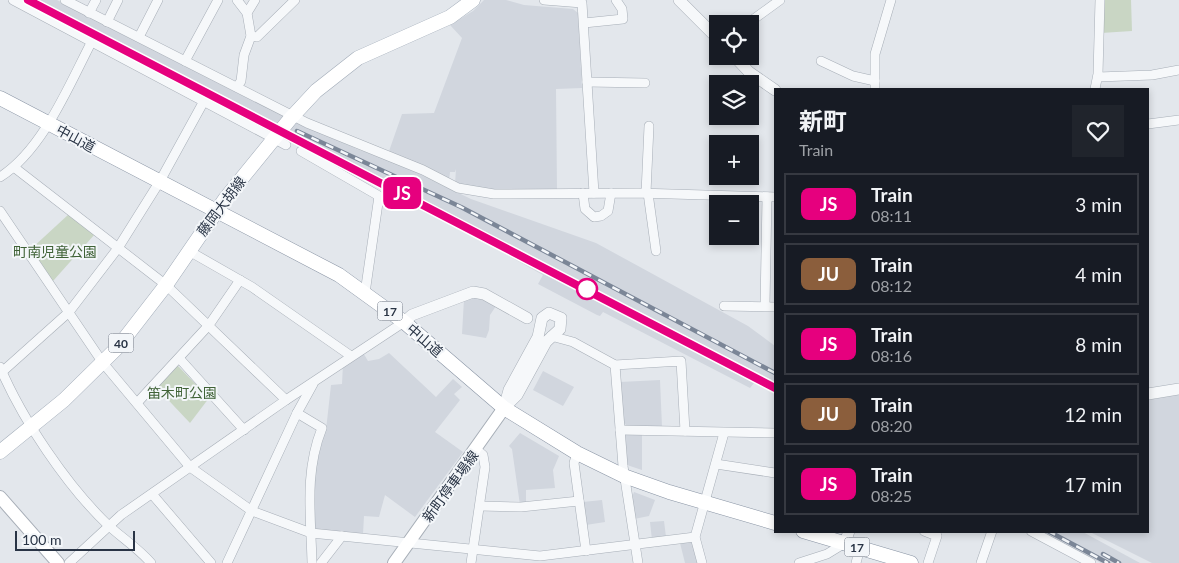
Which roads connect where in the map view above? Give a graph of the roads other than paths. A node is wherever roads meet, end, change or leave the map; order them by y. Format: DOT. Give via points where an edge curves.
graph roads {
  1 [pos="13,0"];
  2 [pos="65,0"];
  3 [pos="96,0"];
  4 [pos="118,0"];
  5 [pos="158,0"];
  6 [pos="218,0"];
  7 [pos="237,0"];
  8 [pos="255,0"];
  9 [pos="295,0"];
  10 [pos="473,0"];
  11 [pos="544,0"];
  12 [pos="616,0"];
  13 [pos="679,0"];
  14 [pos="780,0"];
  15 [pos="891,0"];
  16 [pos="1100,0"];
  17 [pos="89,13"];
  18 [pos="247,13"];
  19 [pos="759,15"];
  20 [pos="107,22"];
  21 [pos="584,23"];
  22 [pos="709,30"];
  23 [pos="251,36"];
  24 [pos="139,37"];
  25 [pos="92,41"];
  26 [pos="185,61"];
  27 [pos="821,61"];
  28 [pos="742,65"];
  29 [pos="1179,70"];
  30 [pos="1098,77"];
  31 [pos="587,82"];
  32 [pos="645,83"];
  33 [pos="875,85"];
  34 [pos="237,87"];
  35 [pos="1095,88"];
  36 [pos="774,89"];
  37 [pos="0,98"];
  38 [pos="204,101"];
  39 [pos="293,116"];
  40 [pos="1179,120"];
  41 [pos="49,123"];
  42 [pos="1149,124"];
  43 [pos="649,126"];
  44 [pos="280,142"];
  45 [pos="301,151"];
  46 [pos="15,168"];
  47 [pos="0,177"];
  48 [pos="160,181"];
  49 [pos="582,193"];
  50 [pos="594,193"];
  51 [pos="611,193"];
  52 [pos="647,193"];
  53 [pos="771,197"];
  54 [pos="0,211"];
  55 [pos="216,211"];
  56 [pos="118,248"];
  57 [pos="189,251"];
  58 [pos="656,251"];
  59 [pos="240,280"];
  60 [pos="166,285"];
  61 [pos="365,293"];
  62 [pos="724,306"];
  63 [pos="765,306"];
  64 [pos="774,306"];
  65 [pos="69,312"];
  66 [pos="549,313"];
  67 [pos="527,318"];
  68 [pos="404,322"];
  69 [pos="562,322"];
  70 [pos="210,325"];
  71 [pos="550,336"];
  72 [pos="538,337"];
  73 [pos="574,342"];
  74 [pos="351,356"];
  75 [pos="179,358"];
  76 [pos="103,362"];
  77 [pos="615,365"];
  78 [pos="1,369"];
  79 [pos="314,382"];
  80 [pos="1179,389"];
  81 [pos="1149,394"];
  82 [pos="286,400"];
  83 [pos="137,403"];
  84 [pos="504,408"];
  85 [pos="297,413"];
  86 [pos="31,427"];
  87 [pos="244,430"];
  88 [pos="620,430"];
  89 [pos="685,431"];
  90 [pos="724,432"];
  91 [pos="774,433"];
  92 [pos="477,450"];
  93 [pos="0,452"];
  94 [pos="578,453"];
  95 [pos="716,464"];
  96 [pos="190,467"];
  97 [pos="774,472"];
  98 [pos="624,476"];
  99 [pos="152,494"];
  100 [pos="0,497"];
  101 [pos="579,501"];
  102 [pos="705,503"];
  103 [pos="480,506"];
  104 [pos="252,511"];
  105 [pos="774,523"];
  106 [pos="108,526"];
  107 [pos="311,533"];
  108 [pos="818,533"];
  109 [pos="929,533"];
  110 [pos="991,533"];
  111 [pos="1035,533"];
  112 [pos="342,536"];
  113 [pos="695,537"];
  114 [pos="847,537"];
  115 [pos="409,542"];
  116 [pos="635,545"];
  117 [pos="860,548"];
  118 [pos="473,550"];
  119 [pos="586,552"];
  120 [pos="58,563"];
  121 [pos="69,563"];
  122 [pos="151,563"];
  123 [pos="210,563"];
  124 [pos="227,563"];
  125 [pos="312,563"];
  126 [pos="320,563"];
  127 [pos="394,563"];
  128 [pos="471,563"];
  129 [pos="638,563"];
  130 [pos="702,563"];
  131 [pos="799,563"];
  132 [pos="856,563"];
  133 [pos="911,563"];
  134 [pos="928,563"];
  135 [pos="981,563"];
  136 [pos="1091,563"];
  1 -- 25 [label="street"];
  2 -- 17 [label="street"];
  3 -- 17 [label="street"];
  4 -- 20 [label="street"];
  5 -- 24 [label="street"];
  6 -- 26 [label="street"];
  7 -- 18 [label="street"];
  8 -- 18 [label="street"];
  9 -- 23 [label="street" via="258,37"];
  10 -- 39 [label="main road, 藤岡大胡線 / 40" via="450,17 358,58 329,79"];
  11 -- 21 [label="street" via="582,3"];
  12 -- 21 [label="street" via="622,9 623,19"];
  13 -- 22 [label="street"];
  14 -- 19 [label="street"];
  15 -- 33 [label="street" via="875,54"];
  16 -- 30 [label="street"];
  17 -- 20 [label="street"];
  18 -- 23 [label="street"];
  20 -- 24 [label="street"];
  21 -- 31 [label="street"];
  23 -- 34 [label="street"];
  24 -- 26 [label="street"];
  25 -- 38 [label="street"];
  25 -- 41 [label="street"];
  26 -- 34 [label="street"];
  27 -- 33 [label="street"];
  28 -- 36 [label="street"];
  29 -- 30 [label="street" via="1152,75"];
  30 -- 35 [label="street"];
  31 -- 32 [label="street"];
  31 -- 50 [label="street"];
  34 -- 39 [label="street"];
  37 -- 41 [label="main road, 中山道 / 17"];
  38 -- 44 [label="street"];
  38 -- 48 [label="street"];
  39 -- 44 [label="main road, 藤岡大胡線 / 40"];
  39 -- 49 [label="street" via="458,188 494,194"];
  40 -- 42 [label="street"];
  41 -- 46 [label="street"];
  41 -- 48 [label="main road, 中山道 / 17"];
  43 -- 52 [label="street"];
  44 -- 55 [label="main road, 藤岡大胡線 / 40"];
  45 -- 61 [label="street" via="379,196"];
  46 -- 47 [label="street"];
  46 -- 56 [label="street"];
  48 -- 55 [label="main road, 中山道 / 17"];
  48 -- 56 [label="street"];
  49 -- 50 [label="street"];
  49 -- 51 [label="street" via="585,209 594,217 608,211"];
  50 -- 51 [label="street"];
  51 -- 52 [label="street"];
  52 -- 53 [label="street"];
  52 -- 58 [label="street"];
  53 -- 63 [label="street"];
  54 -- 65 [label="street"];
  55 -- 57 [label="main road, 藤岡大胡線 / 40"];
  55 -- 61 [label="main road, 中山道 / 17" via="339,275"];
  56 -- 60 [label="street"];
  56 -- 65 [label="street"];
  57 -- 59 [label="street"];
  57 -- 60 [label="main road, 藤岡大胡線 / 40"];
  59 -- 70 [label="street"];
  59 -- 74 [label="street"];
  60 -- 70 [label="street"];
  60 -- 76 [label="main road, 藤岡大胡線 / 40"];
  61 -- 68 [label="main road, 中山道 / 17"];
  62 -- 63 [label="street"];
  63 -- 64 [label="street"];
  65 -- 76 [label="street"];
  65 -- 78 [label="street"];
  66 -- 67 [label="street"];
  66 -- 69 [label="street" via="558,315"];
  66 -- 72 [label="street" via="542,318"];
  67 -- 68 [label="street" via="484,294 473,292 412,315"];
  67 -- 72 [label="street" via="534,325"];
  68 -- 74 [label="street"];
  68 -- 84 [label="main road, 中山道 / 17"];
  69 -- 71 [label="street" via="557,333"];
  69 -- 73 [label="street"];
  70 -- 75 [label="street"];
  70 -- 82 [label="street"];
  71 -- 73 [label="street"];
  71 -- 84 [label="street" via="517,395"];
  72 -- 84 [label="street" via="509,390"];
  73 -- 77 [label="street"];
  74 -- 79 [label="street"];
  75 -- 83 [label="street"];
  75 -- 87 [label="street"];
  76 -- 83 [label="street"];
  76 -- 86 [label="main road, 藤岡大胡線 / 40"];
  77 -- 88 [label="street"];
  77 -- 89 [label="street" via="681,361"];
  78 -- 86 [label="street"];
  79 -- 82 [label="street"];
  79 -- 85 [label="street"];
  80 -- 81 [label="street"];
  82 -- 87 [label="street"];
  83 -- 96 [label="street"];
  84 -- 92 [label="main road, 新町停車場線"];
  84 -- 94 [label="main road, 中山道 / 17"];
  85 -- 104 [label="street"];
  85 -- 107 [label="street" via="322,428 312,458"];
  86 -- 93 [label="main road, 藤岡大胡線 / 40"];
  86 -- 106 [label="street" via="68,480"];
  87 -- 96 [label="street"];
  88 -- 89 [label="street"];
  88 -- 98 [label="street"];
  89 -- 90 [label="street"];
  90 -- 91 [label="street"];
  90 -- 95 [label="street"];
  92 -- 103 [label="street" via="483,456 485,467"];
  92 -- 115 [label="main road, 新町停車場線"];
  94 -- 98 [label="main road, 中山道 / 17"];
  94 -- 101 [label="street" via="574,464"];
  95 -- 97 [label="street"];
  95 -- 102 [label="street"];
  96 -- 99 [label="street"];
  96 -- 104 [label="street"];
  98 -- 102 [label="main road, 中山道 / 17"];
  98 -- 116 [label="street"];
  99 -- 106 [label="street"];
  99 -- 123 [label="street"];
  100 -- 120 [label="main road"];
  101 -- 103 [label="street" via="521,507"];
  101 -- 119 [label="street"];
  102 -- 105 [label="main road, 中山道 / 17"];
  102 -- 113 [label="street"];
  103 -- 118 [label="street"];
  104 -- 107 [label="street"];
  104 -- 124 [label="street"];
  106 -- 121 [label="street"];
  106 -- 122 [label="street"];
  107 -- 112 [label="street"];
  107 -- 125 [label="street"];
  108 -- 114 [label="main road, 17"];
  109 -- 134 [label="street" via="937,536"];
  110 -- 135 [label="street"];
  111 -- 136 [label="street"];
  112 -- 115 [label="street"];
  112 -- 126 [label="street"];
  113 -- 116 [label="street"];
  113 -- 130 [label="street"];
  114 -- 117 [label="main road, 17"];
  114 -- 131 [label="street" via="818,558"];
  115 -- 118 [label="street"];
  115 -- 127 [label="main road, 新町停車場線"];
  116 -- 119 [label="street"];
  116 -- 129 [label="street"];
  117 -- 132 [label="street"];
  117 -- 133 [label="main road, 17"];
  118 -- 119 [label="street" via="540,556"];
  118 -- 128 [label="street"];
}
